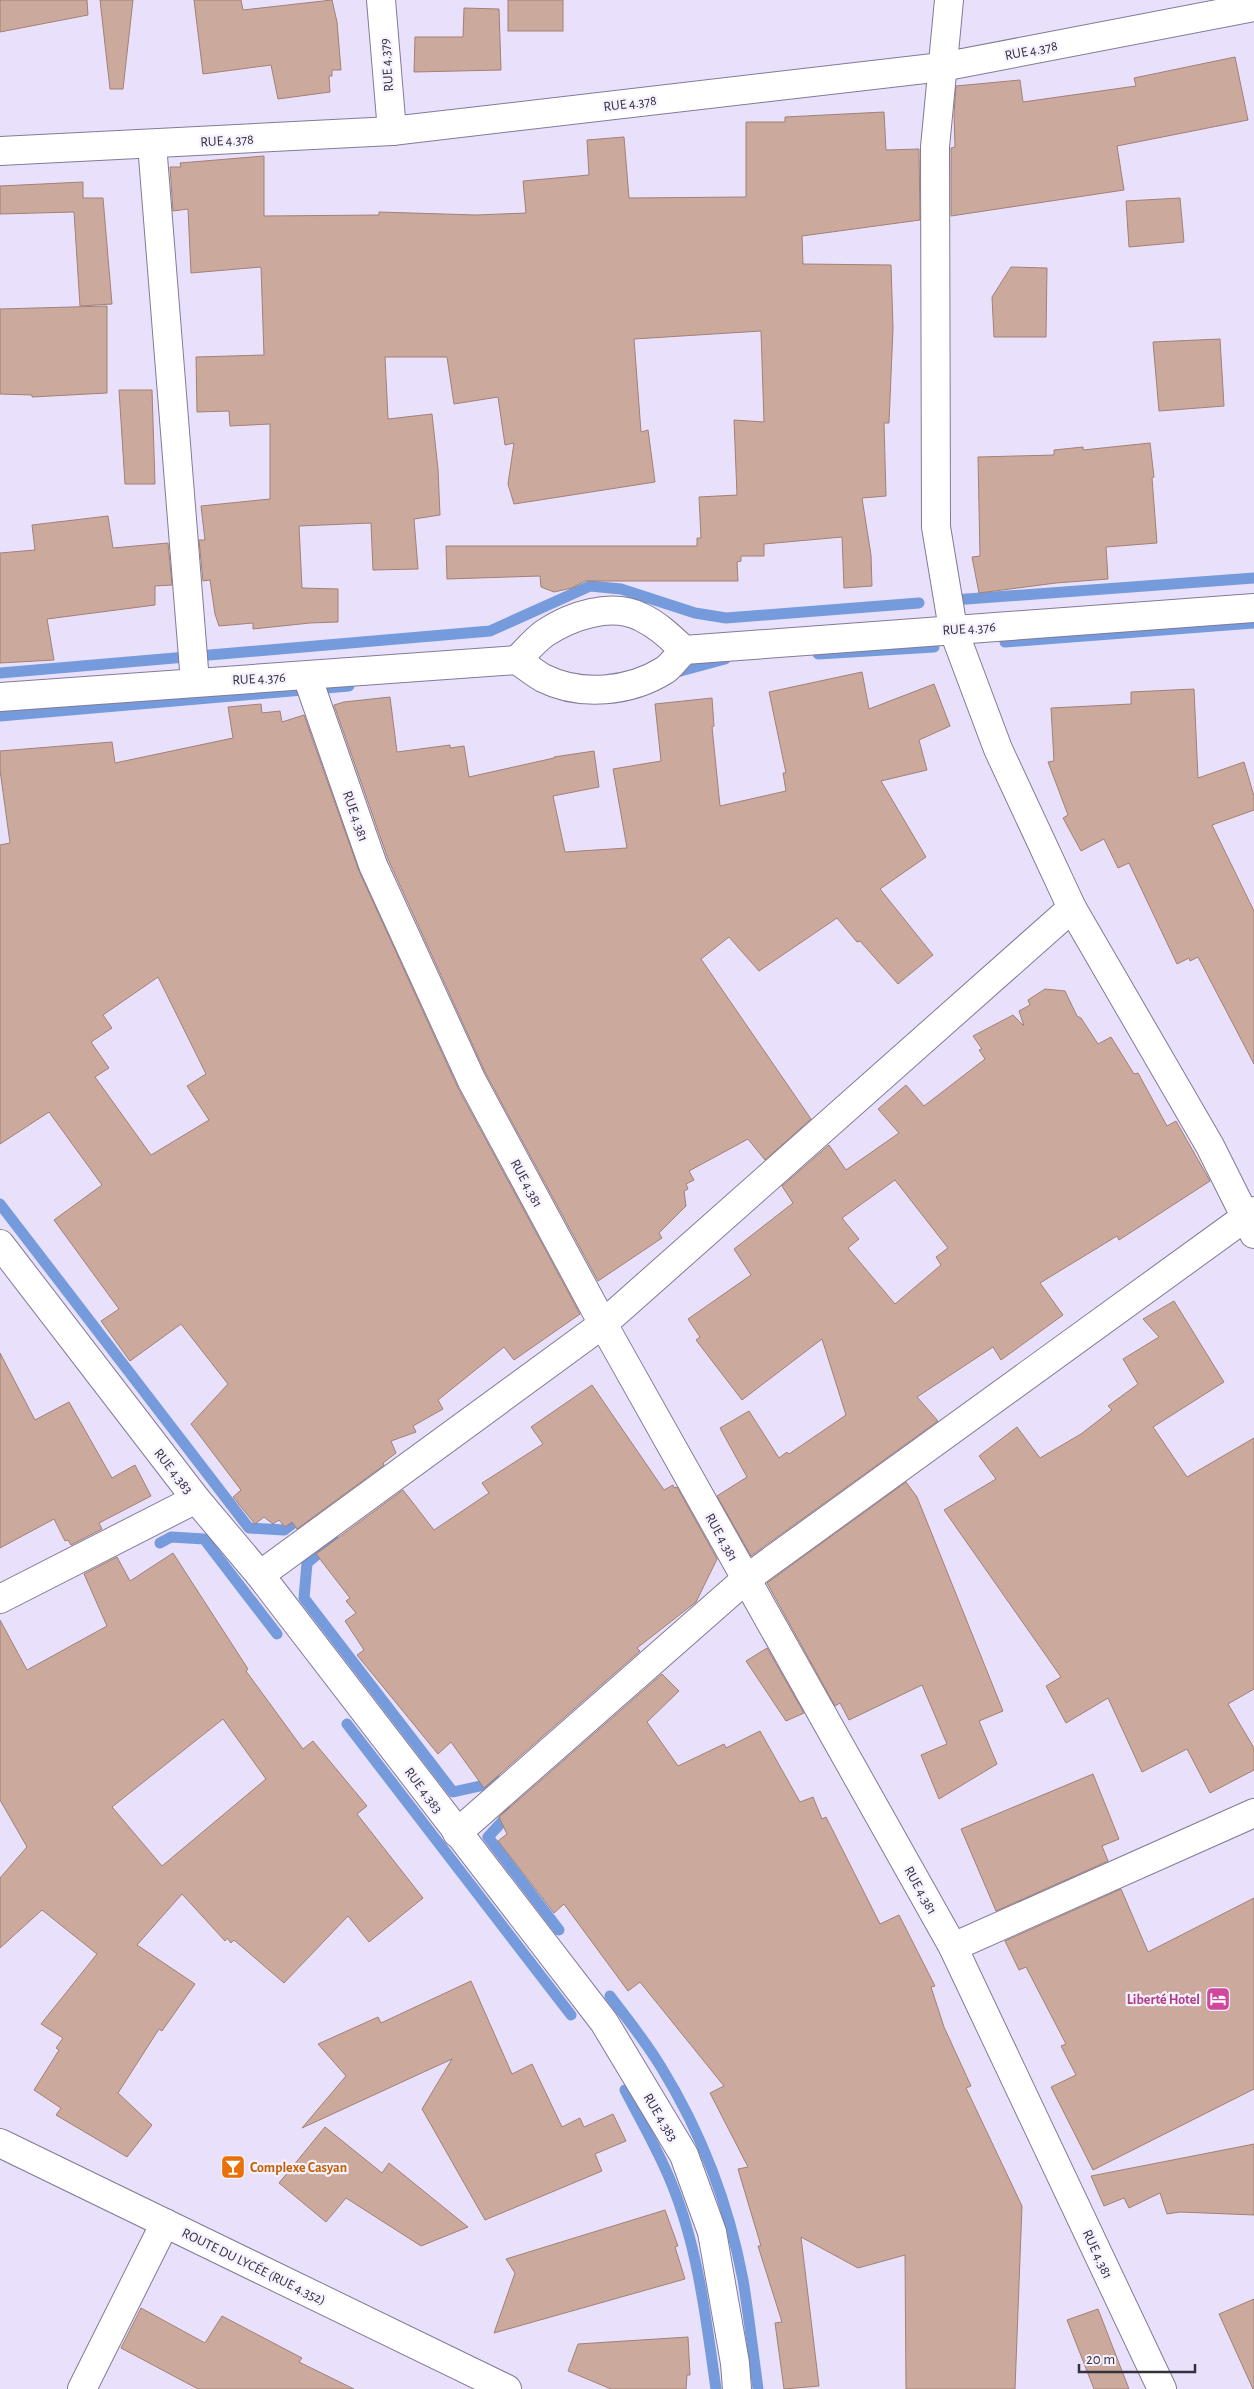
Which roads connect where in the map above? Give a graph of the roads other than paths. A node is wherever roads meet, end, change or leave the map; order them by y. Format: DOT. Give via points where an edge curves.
graph roads {
  1 [pos="381,0"];
  2 [pos="949,0"];
  3 [pos="1254,7"];
  4 [pos="942,67"];
  5 [pos="392,131"];
  6 [pos="152,144"];
  7 [pos="0,151"];
  8 [pos="1254,608"];
  9 [pos="953,629"];
  10 [pos="684,650"];
  11 [pos="518,660"];
  12 [pos="307,676"];
  13 [pos="195,682"];
  14 [pos="0,697"];
  15 [pos="1072,908"];
  16 [pos="1251,1221"];
  17 [pos="0,1244"];
  18 [pos="603,1324"];
  19 [pos="196,1499"];
  20 [pos="260,1575"];
  21 [pos="746,1579"];
  22 [pos="0,1599"];
  23 [pos="1254,1813"];
  24 [pos="457,1833"];
  25 [pos="953,1947"];
  26 [pos="0,2144"];
  27 [pos="165,2223"];
  28 [pos="82,2389"];
  29 [pos="507,2389"];
  30 [pos="737,2389"];
  31 [pos="1162,2389"];
  1 -- 5 [label="street, RUE 4.379"];
  2 -- 4 [label="street"];
  3 -- 4 [label="street, RUE 4.378"];
  4 -- 5 [label="street, RUE 4.378"];
  4 -- 9 [label="street" via="935,147 936,527"];
  5 -- 6 [label="street, RUE 4.378"];
  6 -- 7 [label="street, RUE 4.378"];
  6 -- 13 [label="street"];
  8 -- 9 [label="street, RUE 4.376"];
  9 -- 10 [label="street, RUE 4.376"];
  9 -- 15 [label="street" via="998,749"];
  10 -- 11 [label="street" via="667,668 644,681 619,689 589,690 561,684 543,678"];
  10 -- 11 [label="street" via="664,631 639,616 615,611 591,613 562,623 543,634"];
  11 -- 12 [label="street, RUE 4.376"];
  12 -- 13 [label="street, RUE 4.376"];
  12 -- 18 [label="street, RUE 4.381" via="372,865 472,1081"];
  13 -- 14 [label="street, RUE 4.376"];
  15 -- 16 [label="street"];
  15 -- 18 [label="street"];
  16 -- 21 [label="street"];
  17 -- 19 [label="street, RUE 4.383"];
  18 -- 20 [label="street"];
  18 -- 21 [label="street, RUE 4.381"];
  19 -- 20 [label="street, RUE 4.383"];
  19 -- 22 [label="street"];
  20 -- 24 [label="street, RUE 4.383"];
  21 -- 24 [label="street"];
  21 -- 25 [label="street, RUE 4.381"];
  23 -- 25 [label="street"];
  24 -- 30 [label="street, RUE 4.383" via="604,2022 684,2155 712,2232"];
  25 -- 31 [label="street, RUE 4.381"];
  26 -- 27 [label="street, ROUTE DU LYCÉE (RUE 4.352)"];
  27 -- 28 [label="street"];
  27 -- 29 [label="street, ROUTE DU LYCÉE (RUE 4.352)"];
}
